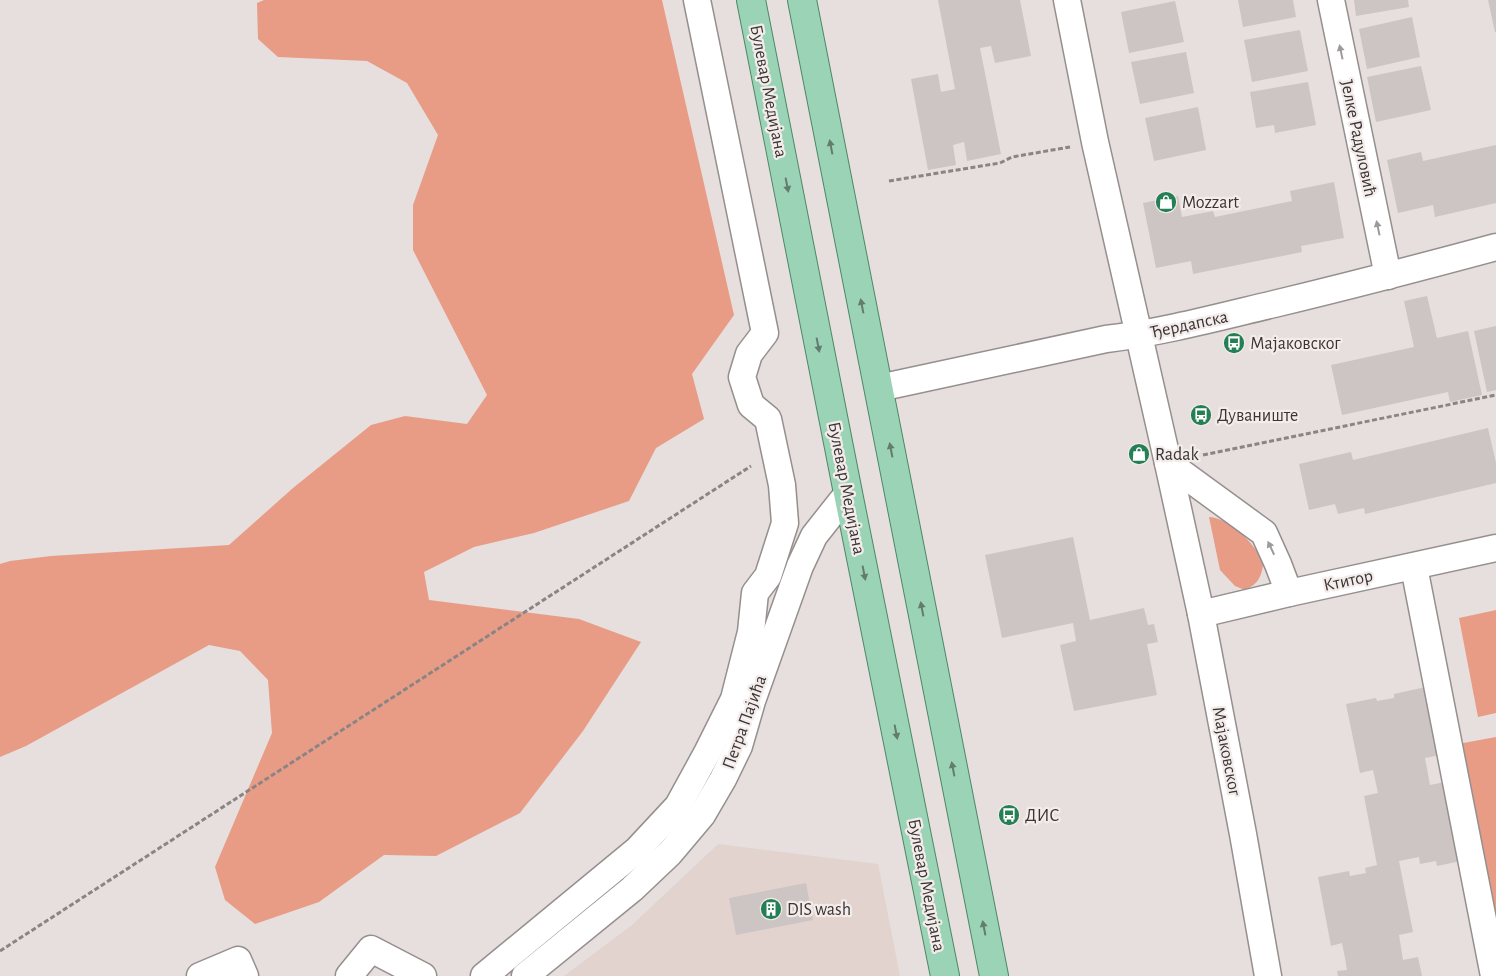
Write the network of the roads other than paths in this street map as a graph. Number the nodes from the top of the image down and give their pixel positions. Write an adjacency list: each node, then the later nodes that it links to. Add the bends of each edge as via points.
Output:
1 (697, 0): 20 (street, via 765,333 749,354 742,376 751,405 768,419 782,486 785,522 768,576 755,592 751,632 734,699 678,806 637,850)
2 (751, 0): 11 (main road, Булевар Медијана, one-way to 11)
3 (802, 0): 9 (main road, one-way to 3)
4 (1067, 0): 8 (street, Мајаковског)
5 (1331, 0): 7 (street, Јелке Радуловић, one-way to 5)
6 (1496, 247): 7 (street, Ђердапска)
7 (1388, 276): 8 (street, Ђердапска)
8 (1138, 335): 9 (street, Ђердапска, via 1106,338); 10 (street, Мајаковског)
9 (878, 388): 23 (main road, one-way to 9)
10 (1168, 463): 14 (street, one-way to 10, via 1264,534); 15 (street, Мајаковског)
11 (848, 493): 21 (street, Петра Пајића, via 814,536 800,566 738,746 702,815 632,889); 22 (main road, Булевар Медијана, one-way to 22)
12 (1496, 548): 13 (street, Ктитор)
13 (1414, 567): 14 (street, Ктитор); 25 (street)
14 (1289, 593): 15 (street, Ктитор)
15 (1200, 614): 24 (street, Мајаковског)
16 (200, 976): 17 (street, via 238,960)
17 (245, 976)
18 (349, 976): 19 (street, via 371,949)
19 (423, 976)
20 (484, 976)
21 (525, 976)
22 (945, 976)
23 (994, 976)
24 (1268, 976)
25 (1494, 976)

